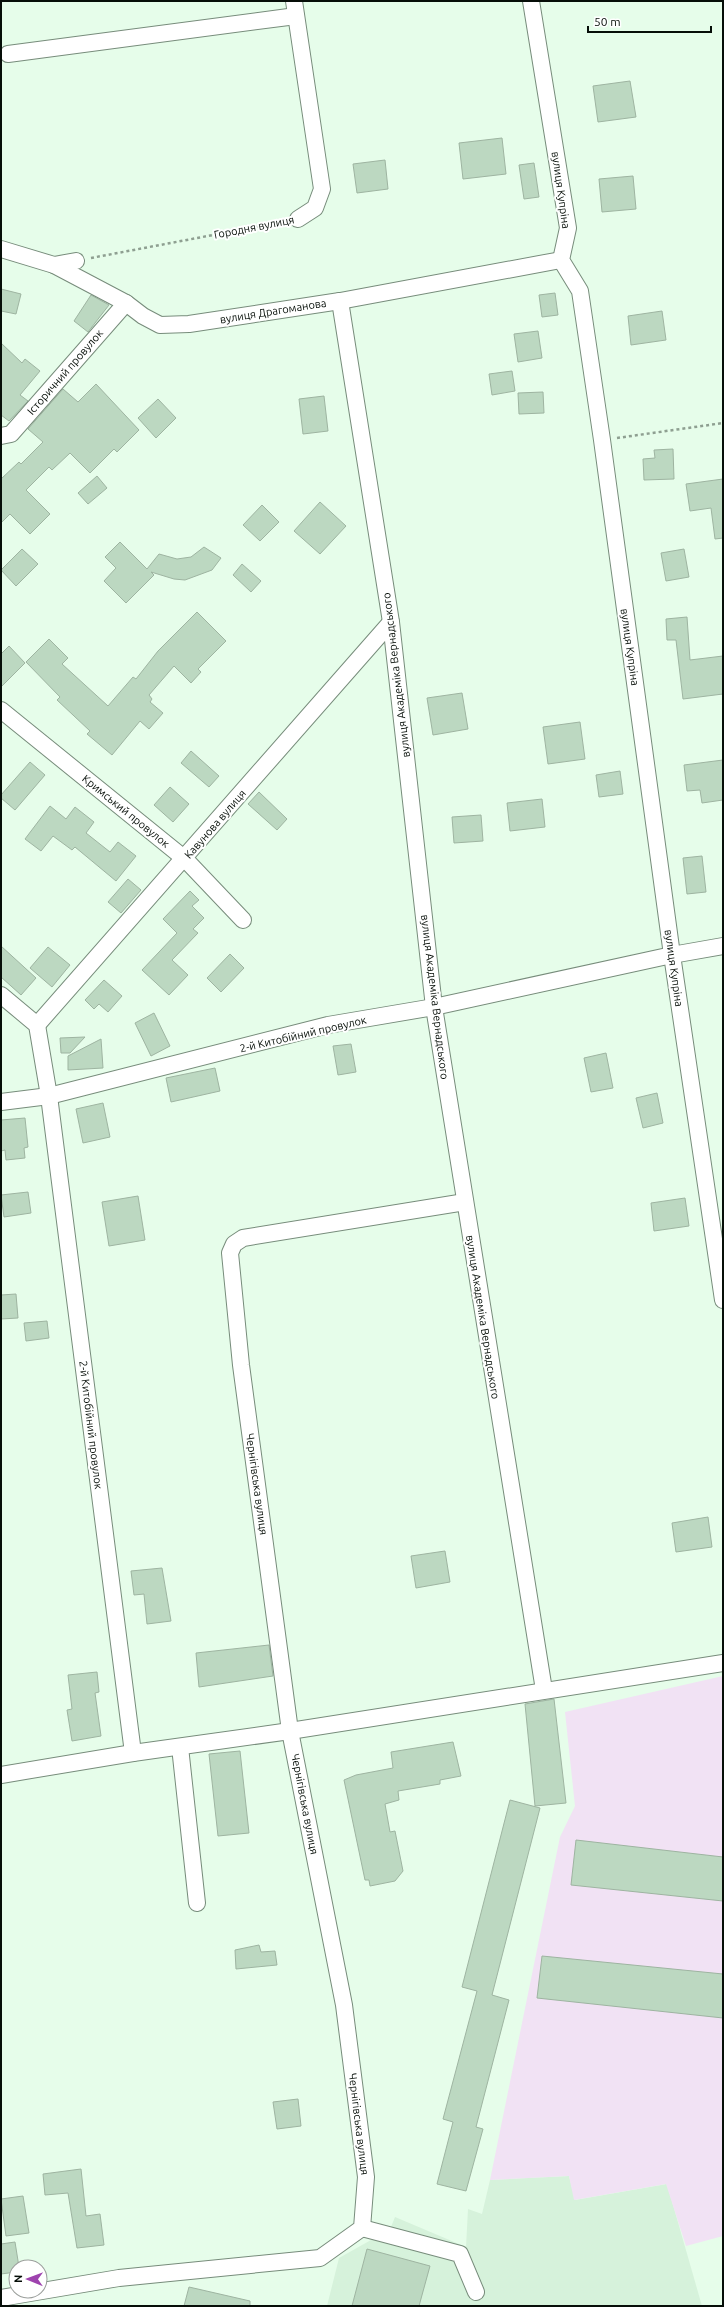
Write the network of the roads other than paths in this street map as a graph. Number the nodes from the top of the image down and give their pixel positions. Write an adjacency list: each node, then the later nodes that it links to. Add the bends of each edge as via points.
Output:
1 (531, 1): 7 (street, вулиця Купріна, via 568,228)
2 (295, 9): 3 (street); 4 (street, Городня вулиця, via 322,189 315,208)
3 (8, 54)
4 (298, 219)
5 (1, 248): 8 (street, вулиця Драгоманова)
6 (76, 260): 8 (street)
7 (561, 260): 9 (street, вулиця Драгоманова); 17 (street, вулиця Купріна, via 580,291)
8 (54, 265): 10 (street, вулиця Драгоманова)
9 (340, 301): 10 (street, вулиця Драгоманова, via 189,324 160,325); 12 (street, вулиця Академіка Вернадського)
10 (126, 303): 11 (street, Історичний провулок, via 11,434)
11 (1, 436)
12 (391, 622): 14 (street, Кавунова вулиця); 19 (street, вулиця Академіка Вернадського)
13 (1, 710): 14 (street, Кримський провулок)
14 (185, 858): 15 (street, Кримський провулок); 20 (street, Кавунова вулиця)
15 (243, 920)
16 (723, 946): 17 (street, 2-й Китобійний провулок)
17 (672, 955): 19 (street, 2-й Китобійний провулок); 24 (street, вулиця Купріна)
18 (1, 995): 20 (street)
19 (434, 1007): 21 (street, 2-й Китобійний провулок, via 328,1025); 23 (street, вулиця Академіка Вернадського)
20 (37, 1025): 21 (street)
21 (49, 1096): 22 (street, 2-й Китобійний провулок); 29 (street, 2-й Китобійний провулок)
22 (1, 1102)
23 (465, 1202): 26 (street, вулиця Академіка Вернадського); 27 (street, Чернігівська вулиця, via 242,1238 230,1253 241,1365)
24 (723, 1300)
25 (723, 1663): 26 (street)
26 (544, 1690): 27 (street)
27 (290, 1731): 28 (street); 32 (street, Чернігівська вулиця, via 344,2005 366,2177)
28 (180, 1747): 29 (street); 31 (street)
29 (133, 1753): 30 (street)
30 (1, 1775)
31 (197, 1903)
32 (362, 2228): 33 (street, via 460,2254); 34 (street, via 320,2258 119,2278)
33 (476, 2292)
34 (1, 2298)

